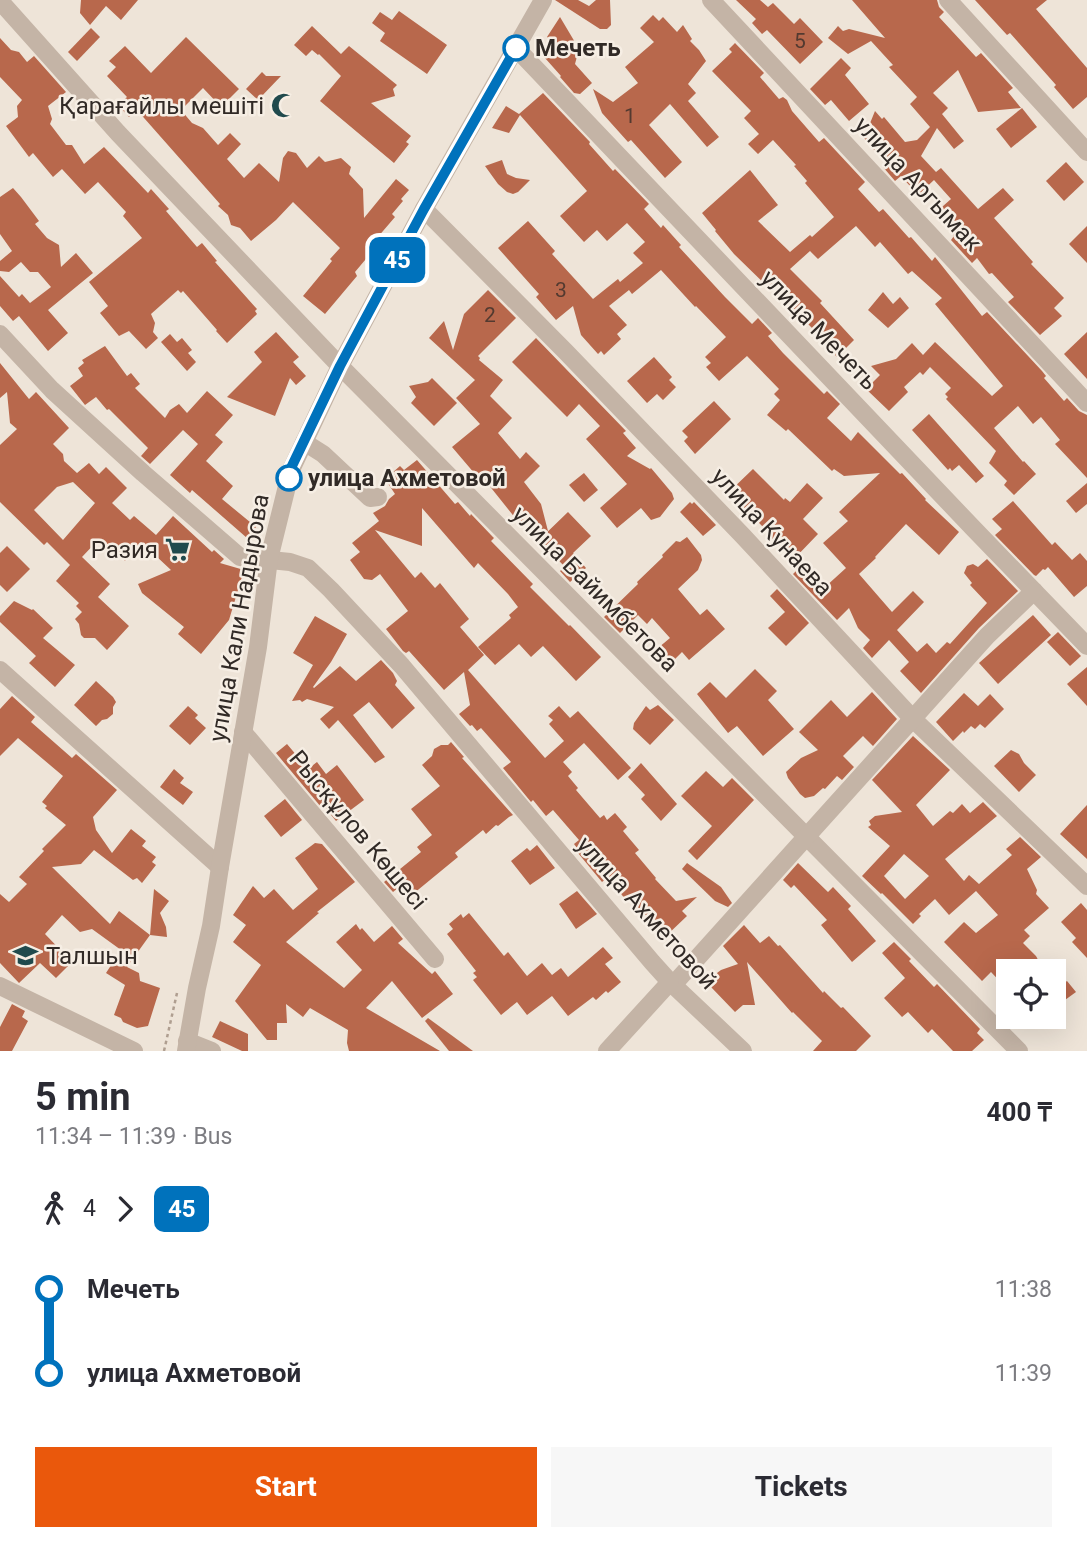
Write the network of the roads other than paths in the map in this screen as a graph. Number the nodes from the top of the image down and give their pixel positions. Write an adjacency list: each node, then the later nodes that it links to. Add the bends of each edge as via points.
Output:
1 (711, 0): 10 (street, улица Аргымак)
2 (948, 0): 6 (street)
3 (0, 1): 9 (street, улица Байимбетова, via 118,133)
4 (537, 3): 5 (street, улица Кали Надырова)
5 (516, 48): 7 (street, улица Кали Надырова); 14 (street, улица Мечеть)
6 (1087, 152)
7 (424, 209): 9 (street, улица Кали Надырова); 17 (street, улица Кунаева, via 743,536)
8 (0, 334): 13 (street, улица Ахметовой, via 52,390 240,557)
9 (340, 366): 11 (street, улица Кали Надырова); 19 (street, улица Байимбетова)
10 (1087, 403)
11 (304, 442): 12 (street, via 370,498); 13 (street, улица Кали Надырова, via 290,470)
12 (378, 497)
13 (269, 559): 18 (street, улица Кали Надырова); 23 (street, улица Ахметовой, via 307,568 331,590 402,666)
14 (1034, 591): 15 (street, улица Мечеть); 17 (street)
15 (1087, 646)
16 (0, 670): 20 (street)
17 (913, 719): 19 (street); 21 (street, улица Кунаева)
18 (243, 732): 20 (street, улица Кали Надырова); 22 (street, Рысқұлов Көшесі)
19 (805, 837): 23 (street); 30 (street, улица Байимбетова)
20 (220, 867): 25 (street, улица Кали Надырова)
21 (1087, 886)
22 (435, 959)
23 (671, 984): 28 (street); 29 (street, улица Ахметовой)
24 (0, 986): 26 (street)
25 (186, 1046): 27 (street)
26 (134, 1051)
27 (212, 1051)
28 (607, 1051)
29 (743, 1051)
30 (1019, 1051)

